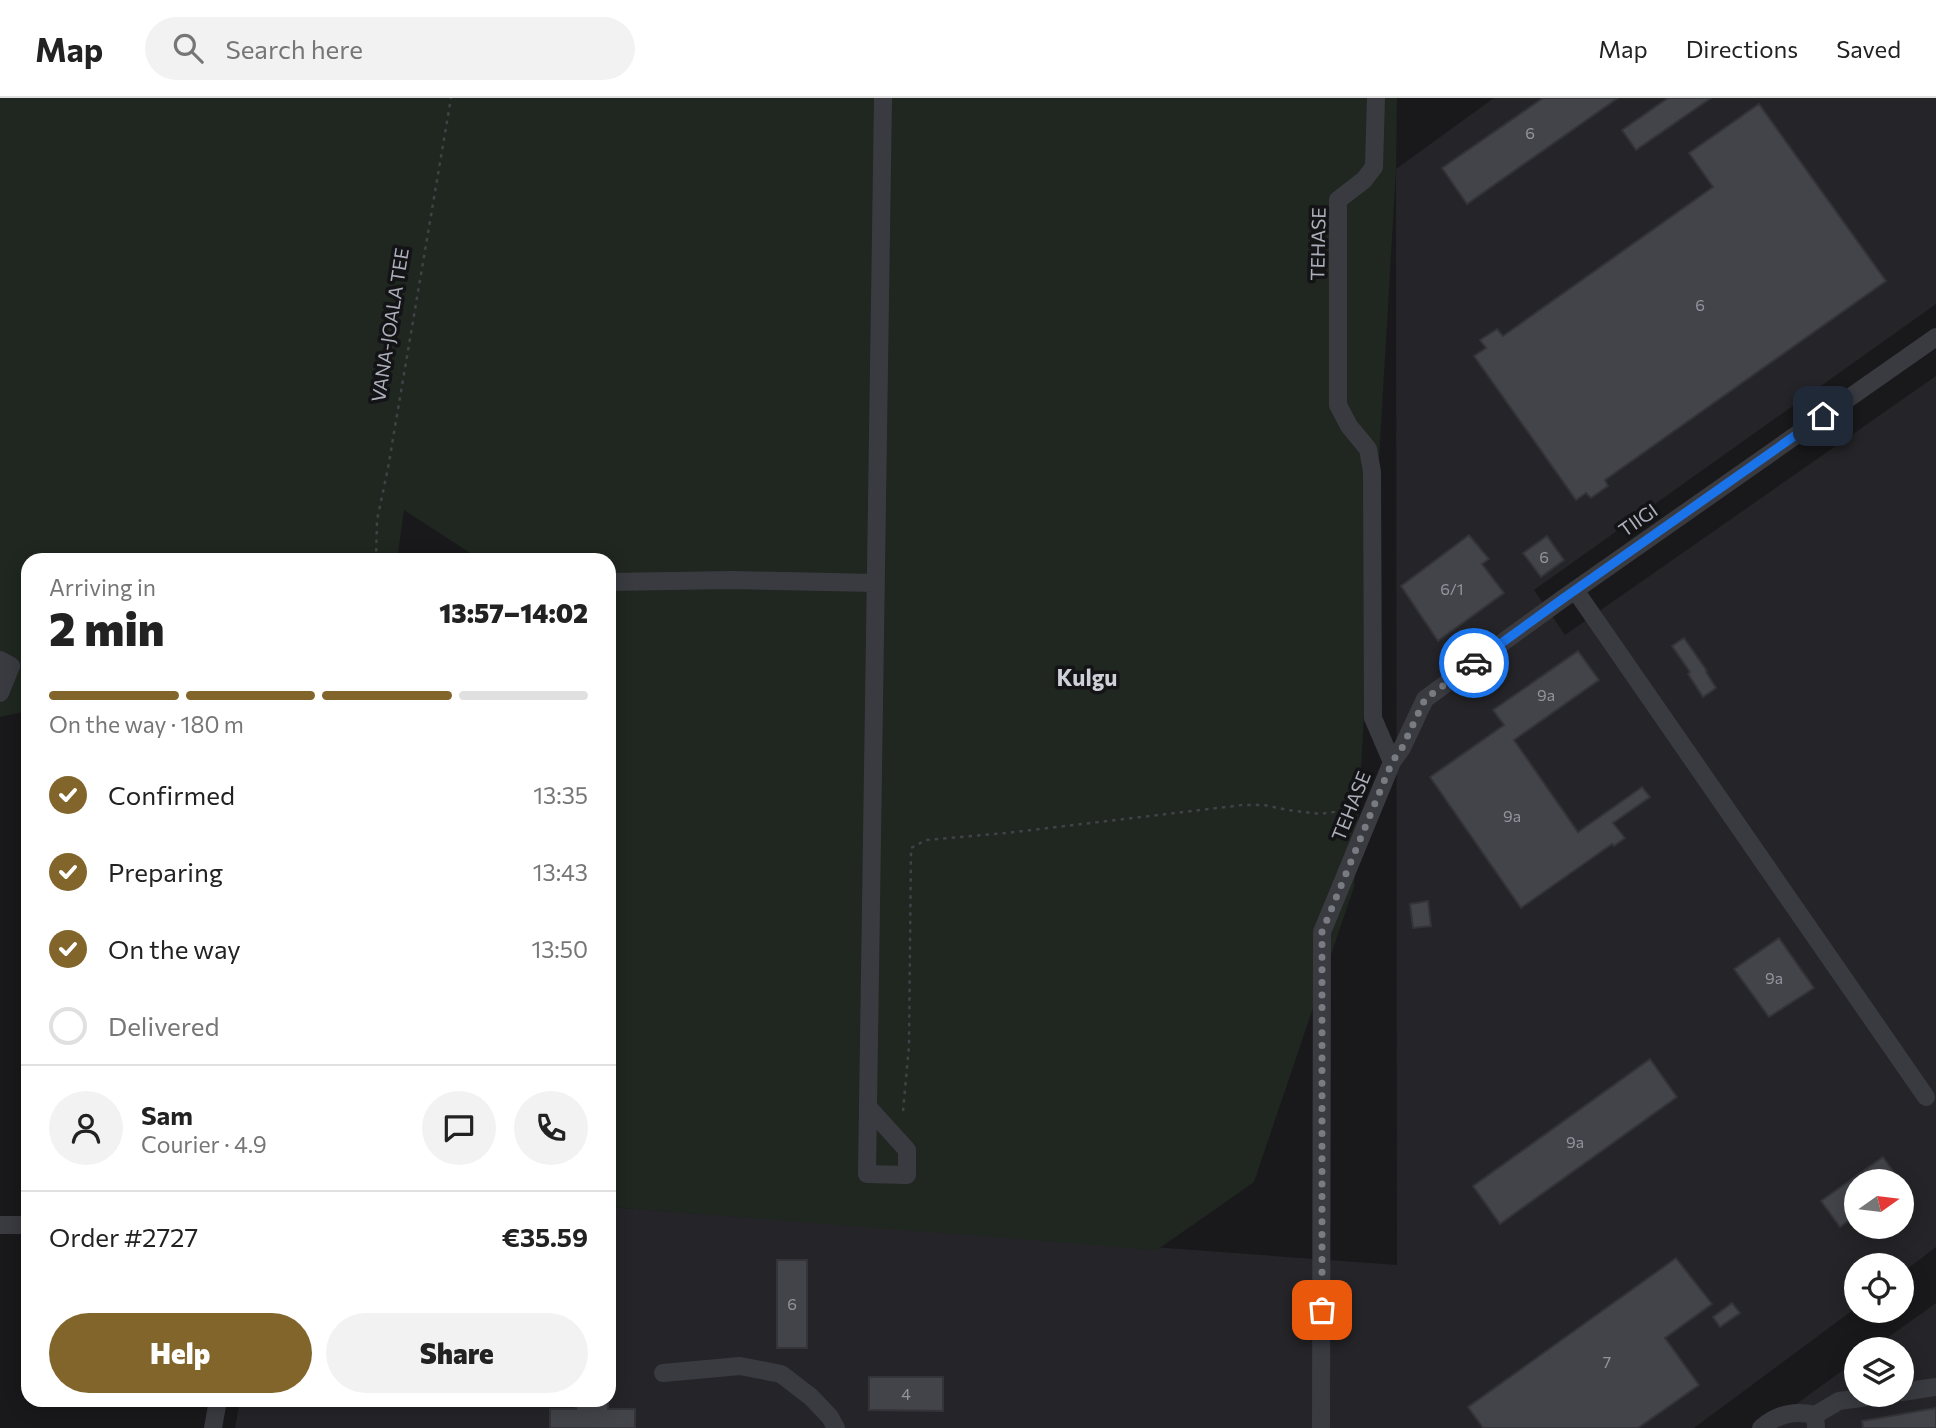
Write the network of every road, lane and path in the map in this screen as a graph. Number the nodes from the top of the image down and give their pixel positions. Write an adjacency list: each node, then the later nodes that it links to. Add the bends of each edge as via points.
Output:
1 (451, 98): 5 (path, VANA-JOALA TEE, via 377,520)
2 (883, 98): 7 (street)
3 (1376, 98): 11 (street, TEHASE, via 1374,167 1338,200 1338,405 1368,449 1372,472 1373,718)
4 (1936, 337): 8 (street, TIIGI)
5 (376, 553)
6 (616, 582): 7 (street)
7 (876, 583): 14 (street)
8 (1575, 590): 11 (street, TIIGI, via 1425,699); 13 (street)
9 (0, 660): 10 (street, via 11,666)
10 (0, 693)
11 (1392, 762): 12 (street, TEHASE)
12 (1378, 795): 15 (path, via 1358,809 1320,814 1242,805 926,840 911,848 909,1046); 26 (street, TEHASE, via 1322,932)
13 (1926, 1097)
14 (868, 1107)
15 (903, 1111)
16 (0, 1225): 17 (street)
17 (21, 1225)
18 (663, 1373): 25 (street, via 740,1366 781,1374 811,1397)
19 (1936, 1387): 20 (street)
20 (1914, 1390)
21 (1844, 1400): 23 (street)
22 (217, 1407): 24 (street)
23 (1816, 1421): 27 (street, via 1800,1411)
24 (213, 1428)
25 (836, 1428)
26 (1321, 1428)
27 (1760, 1428)

